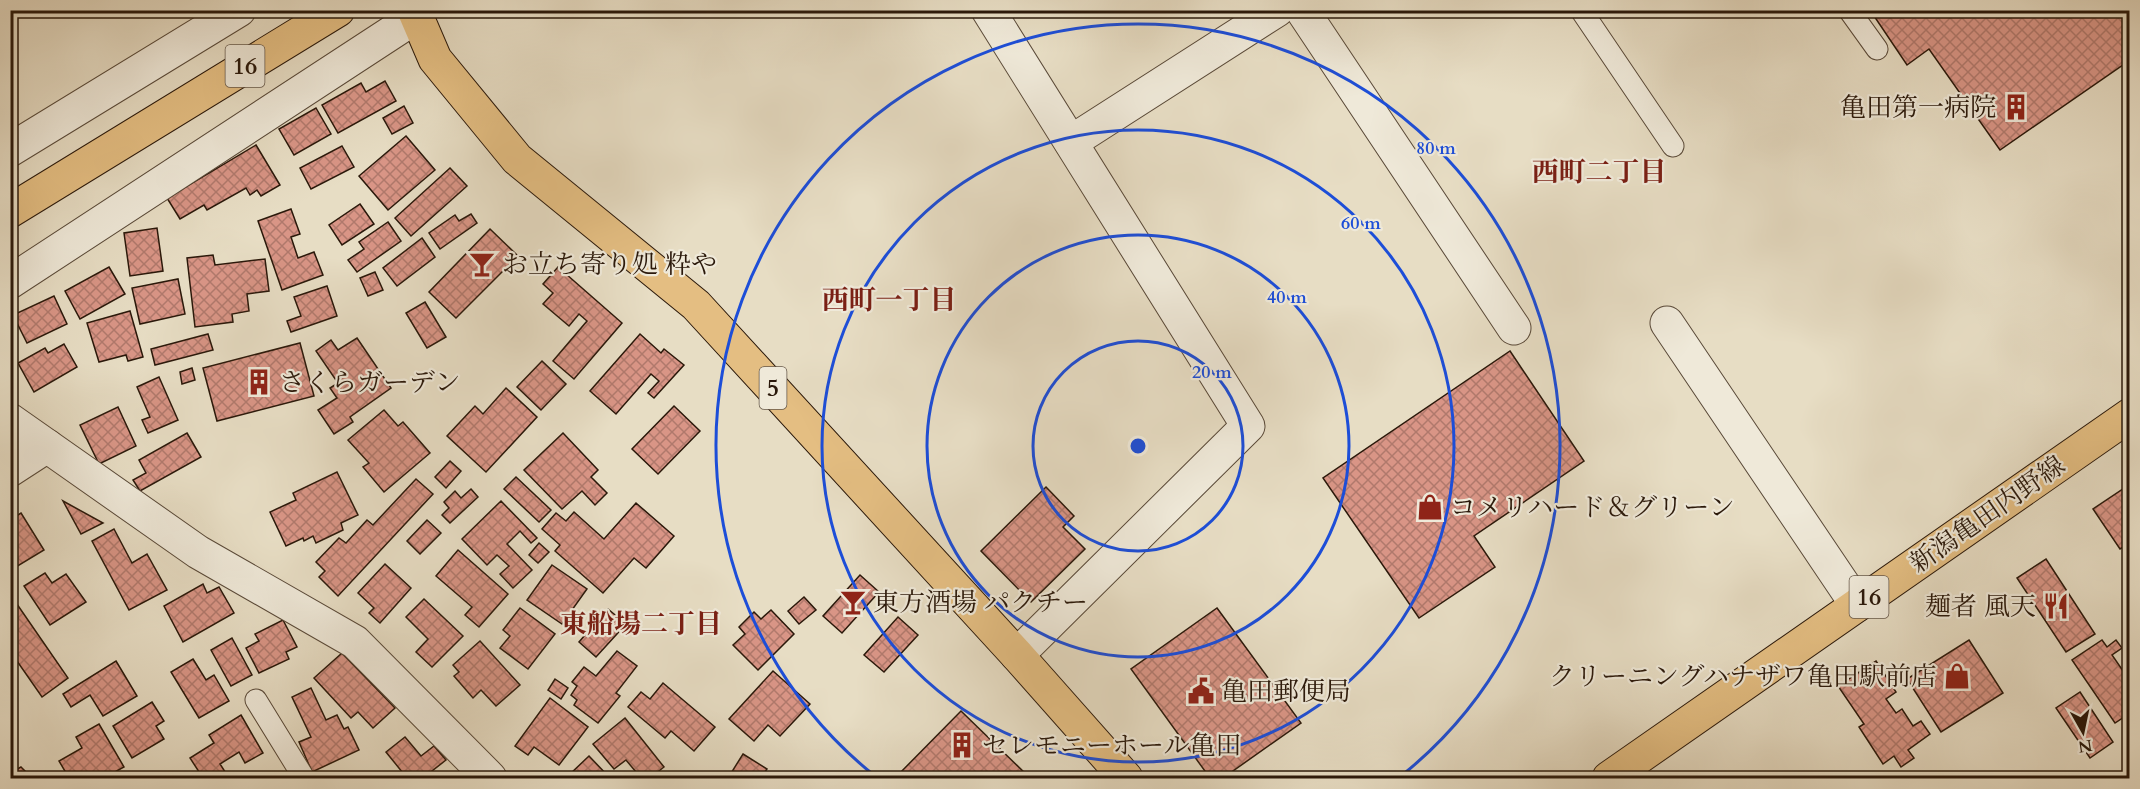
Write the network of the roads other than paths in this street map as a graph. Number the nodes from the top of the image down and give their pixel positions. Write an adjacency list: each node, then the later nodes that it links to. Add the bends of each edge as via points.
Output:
1 (239, 10): 12 (street)
2 (338, 10): 13 (main road, 16)
3 (988, 10): 10 (street)
4 (1277, 10): 10 (street)
5 (1302, 10): 16 (street)
6 (1581, 10): 11 (lane)
7 (1849, 10): 9 (lane)
8 (415, 13): 14 (street); 22 (main road, 5, via 435,59 517,159 696,304)
9 (1877, 50)
10 (1071, 142): 22 (street, via 1248,426)
11 (1673, 146)
12 (10, 150)
13 (10, 211)
14 (10, 282)
15 (1667, 322): 21 (street)
16 (1514, 328)
17 (2130, 415): 21 (main road, 新潟亀田内野線 / 16)
18 (10, 420): 19 (street)
19 (47, 446): 20 (street); 25 (street, via 198,552 355,642)
20 (10, 470)
21 (1857, 605): 27 (main road, 新潟亀田内野線 / 16)
22 (1017, 655): 26 (main road, 5)
23 (256, 700): 24 (lane)
24 (304, 778)
25 (490, 778)
26 (1126, 778)
27 (1609, 778)

